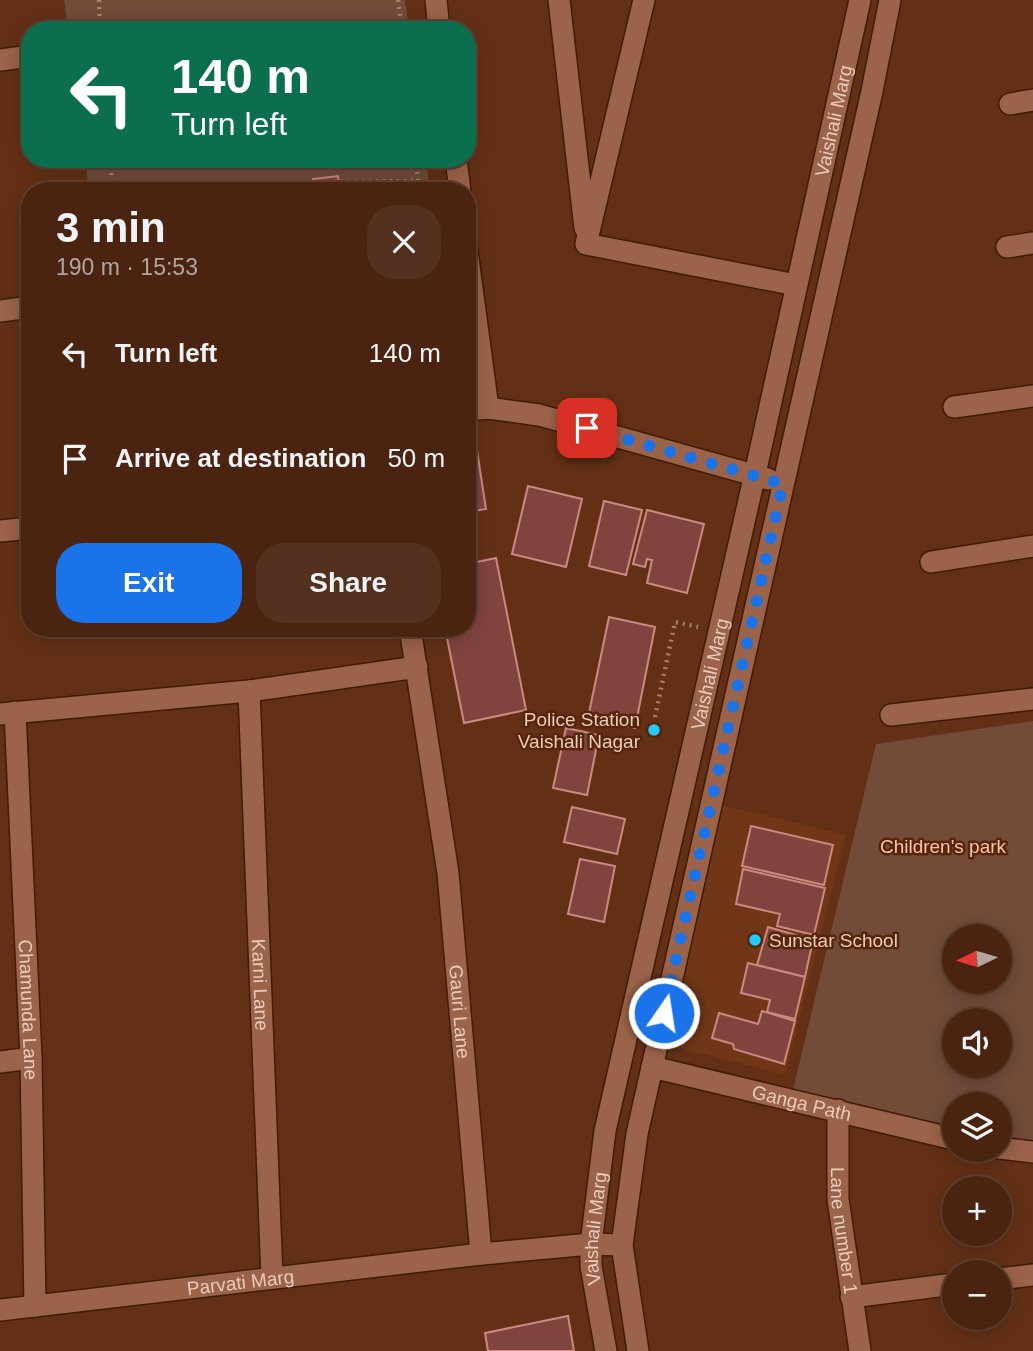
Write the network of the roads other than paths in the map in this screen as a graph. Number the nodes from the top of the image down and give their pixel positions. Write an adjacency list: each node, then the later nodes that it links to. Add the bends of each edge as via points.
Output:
1 (436, 0): 6 (street)
2 (559, 0): 12 (street)
3 (644, 0): 12 (street)
4 (860, 0): 14 (street, Vaishali Marg)
5 (890, 0): 22 (street, Vaishali Marg)
6 (438, 21)
7 (21, 57): 8 (street)
8 (0, 60)
9 (1033, 100): 10 (street)
10 (1010, 103)
11 (1033, 243): 13 (street)
12 (586, 244): 14 (street)
13 (1007, 247)
14 (796, 285): 21 (street, Vaishali Marg)
15 (21, 308): 16 (street)
16 (0, 311)
17 (476, 380): 20 (street)
18 (1033, 396): 19 (street)
19 (954, 407)
20 (478, 409): 21 (street, via 539,415)
21 (755, 474): 22 (street); 27 (street, Vaishali Marg)
22 (783, 484): 29 (street, Vaishali Marg)
23 (21, 529): 24 (street)
24 (0, 531)
25 (1033, 546): 26 (street)
26 (931, 562)
27 (719, 632): 29 (street); 42 (street, Vaishali Marg, via 605,1132)
28 (411, 637): 30 (street, Gauri Lane)
29 (749, 640): 37 (street, Vaishali Marg)
30 (416, 667): 31 (street); 44 (street, Gauri Lane, via 448,873)
31 (249, 691): 33 (street); 47 (street, Karni Lane)
32 (1033, 699): 34 (street)
33 (8, 713): 35 (street, Chamunda Lane)
34 (891, 715)
35 (31, 1058): 36 (street); 50 (street, Chamunda Lane)
36 (0, 1062)
37 (652, 1066): 38 (street, Ganga Path); 43 (street, Vaishali Marg, via 637,1134)
38 (838, 1110): 39 (street, Ganga Path); 49 (street, Lane number 1, via 838,1199)
39 (942, 1136)
40 (1012, 1150): 41 (street)
41 (1033, 1152)
42 (591, 1244): 43 (street); 44 (street); 52 (street, Vaishali Marg)
43 (622, 1245): 53 (street, Vaishali Marg)
44 (481, 1254): 47 (street, Parvati Marg)
45 (1033, 1275): 46 (street)
46 (1012, 1277)
47 (272, 1278): 50 (street, Parvati Marg)
48 (942, 1286): 49 (street)
49 (851, 1297): 54 (street, Lane number 1)
50 (35, 1306): 51 (street, Parvati Marg)
51 (0, 1310)
52 (606, 1351)
53 (638, 1351)
54 (860, 1351)

